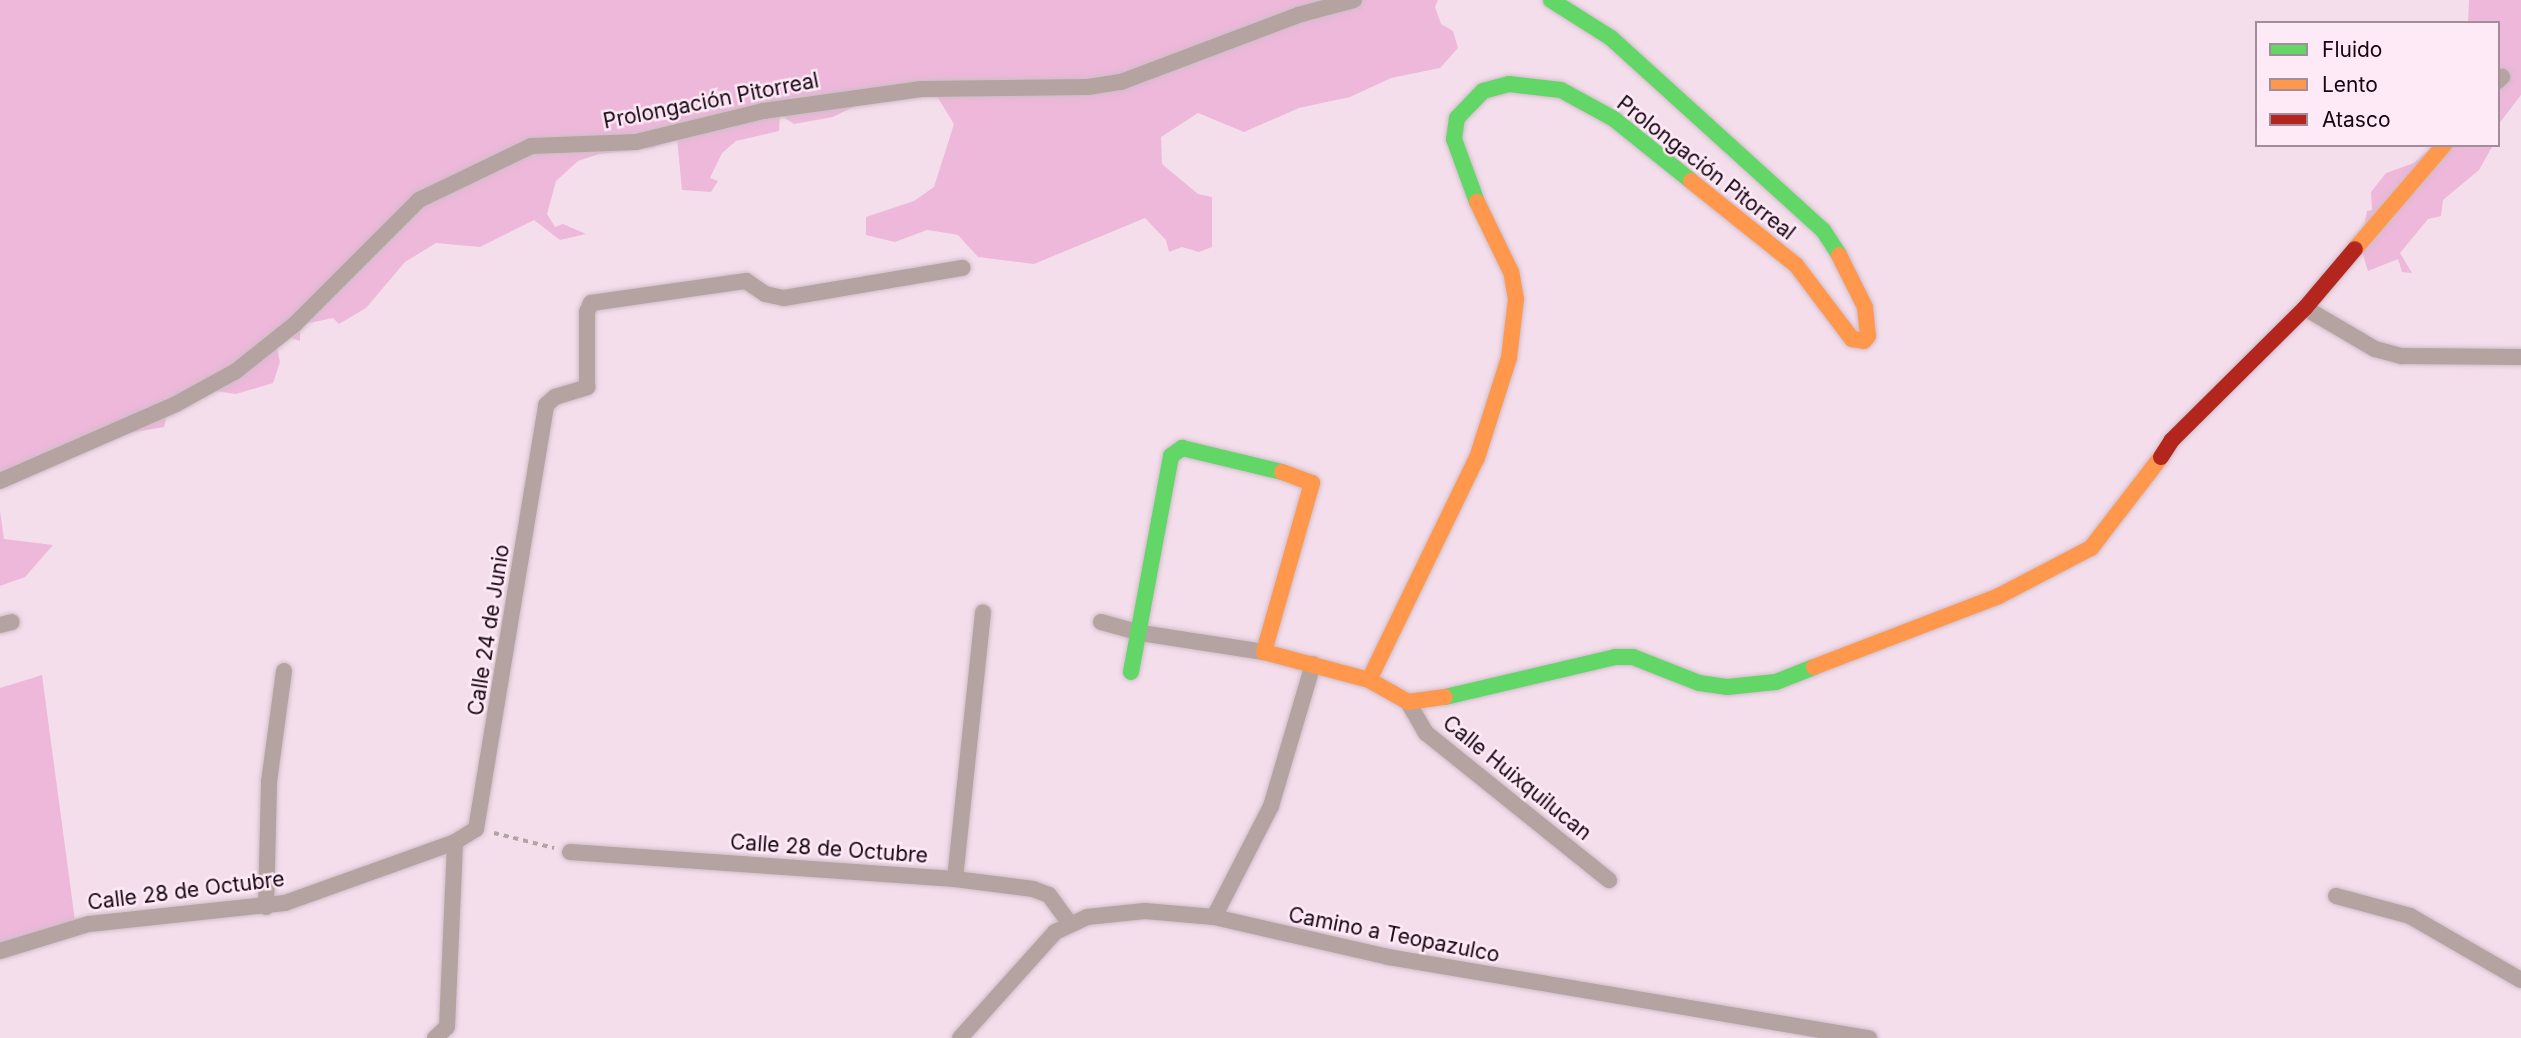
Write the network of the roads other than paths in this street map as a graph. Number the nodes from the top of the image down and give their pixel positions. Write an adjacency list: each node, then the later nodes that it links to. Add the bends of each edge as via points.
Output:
1 (1354, 0): 7 (street, Prolongación Pitorreal, via 1298,15 1121,82 1088,87 921,89 763,111 636,142 531,146 419,200 295,324 236,371 176,404)
2 (1551, 0): 15 (street, Prolongación Pitorreal, via 1637,60 1823,230 1854,277 1865,307 1868,336 1864,341 1852,339 1796,265 1614,119 1561,90 1509,84 1483,91 1457,118 1454,139 1466,180 1511,272 1516,299 1509,358 1477,458)
3 (2442, 147): 5 (street)
4 (962, 268): 17 (street, Calle 24 de Junio, via 784,298 765,294 746,281 591,303 587,312 587,387 555,397 544,412 476,829)
5 (2305, 308): 6 (street, via 2375,349 2402,356); 16 (street, via 2172,440 2134,497 2091,548 1999,596 1776,682 1727,687 1699,683 1633,657 1615,657 1474,693)
6 (2521, 357)
7 (0, 481)
8 (983, 612): 19 (street)
9 (1101, 622): 10 (street)
10 (1141, 633): 11 (street); 11 (street, via 1171,456 1189,449 1312,483); 14 (street)
11 (1265, 647): 12 (street)
12 (1313, 664): 15 (street); 23 (street, via 1270,806)
13 (284, 671): 22 (street, via 269,782)
14 (1131, 672)
15 (1369, 680): 16 (street)
16 (1408, 702): 20 (street, Calle Huixquilucan, via 1426,733)
17 (455, 842): 22 (street, Calle 28 de Octubre); 27 (street, via 447,1027)
18 (570, 852): 19 (street, Calle 28 de Octubre)
19 (955, 879): 24 (street, Calle 28 de Octubre, via 1049,895)
20 (1609, 880)
21 (2336, 896): 26 (street, via 2410,916)
22 (266, 907): 25 (street, Calle 28 de Octubre, via 89,924)
23 (1214, 917): 24 (street, Camino a Teopazulco, via 1145,911); 29 (street, Camino a Teopazulco, via 1388,957)
24 (1069, 923): 28 (street, via 1013,974)
25 (0, 951)
26 (2521, 980)
27 (435, 1038)
28 (960, 1038)
29 (1869, 1038)

